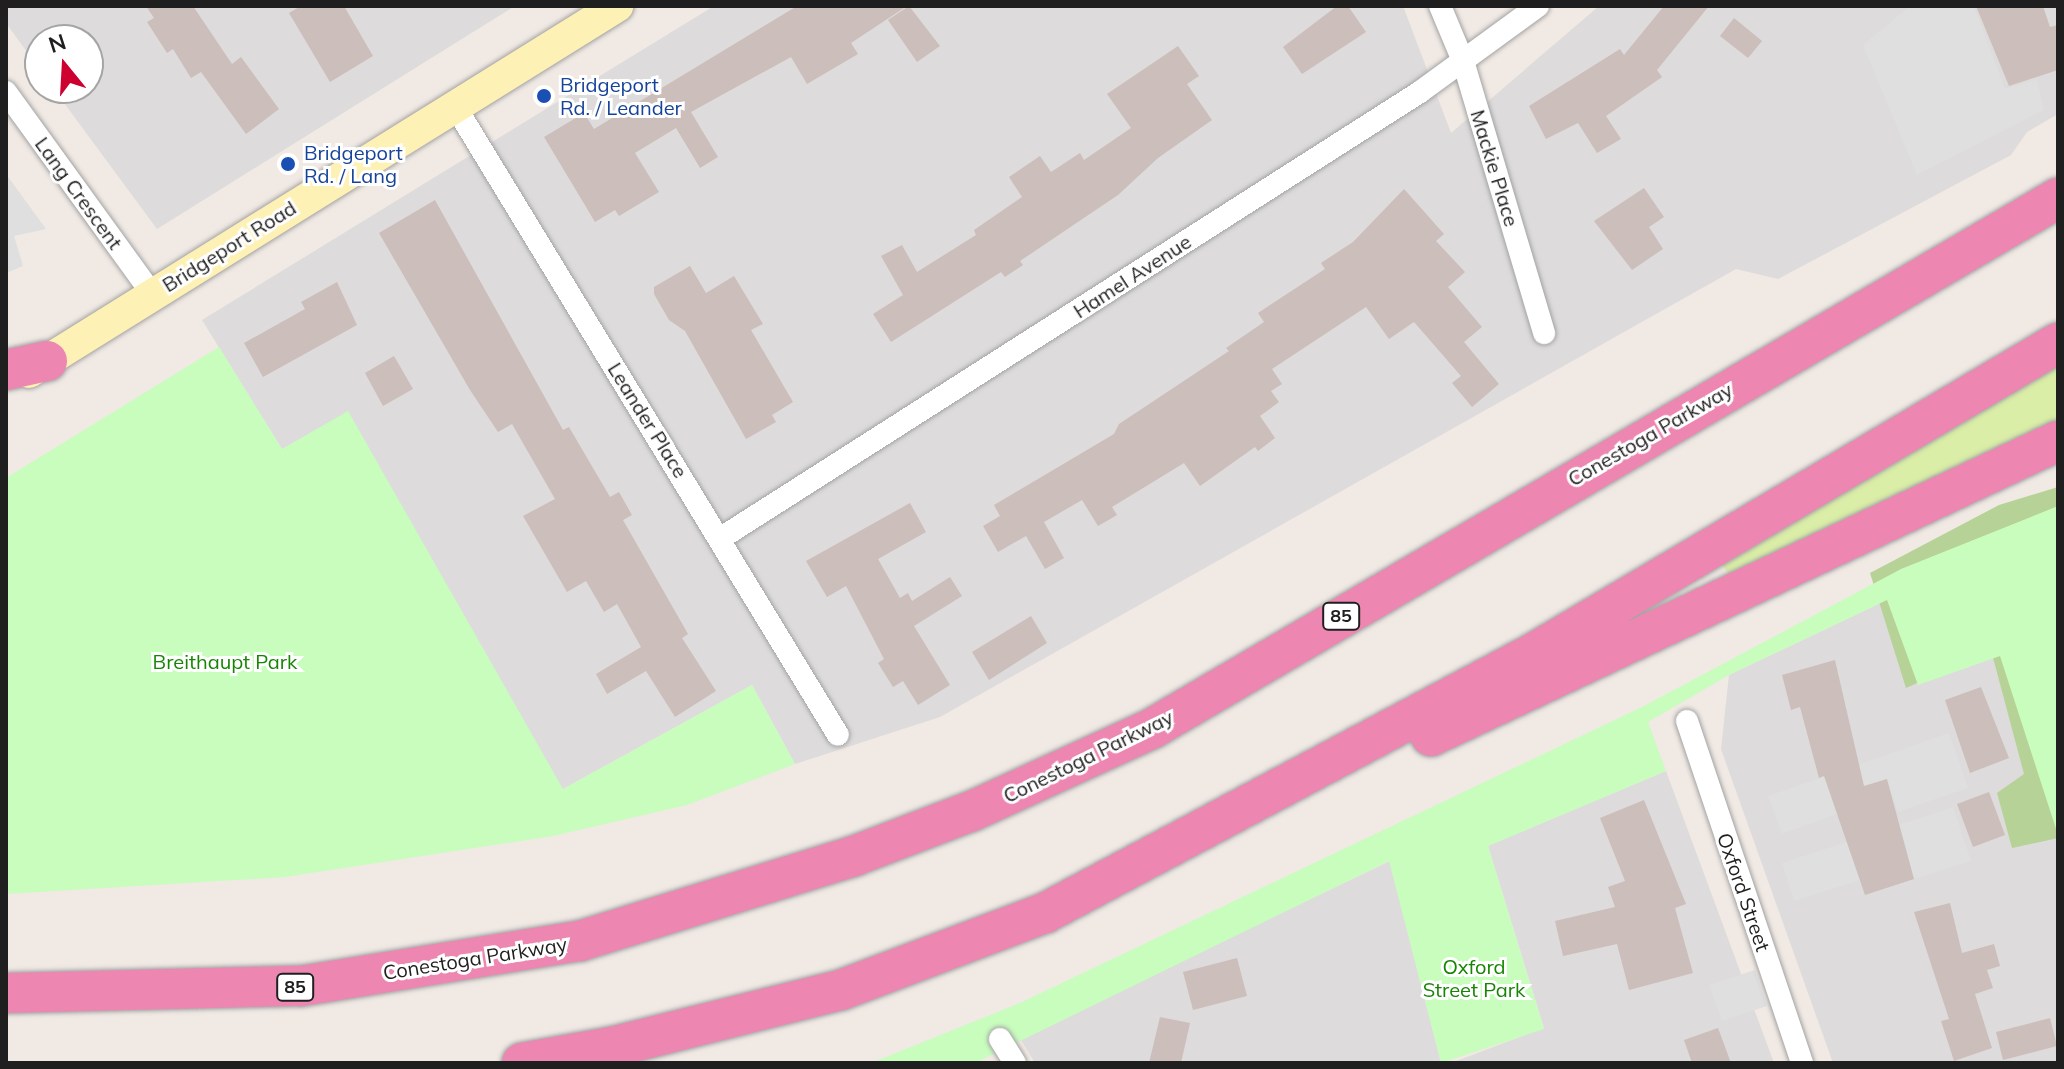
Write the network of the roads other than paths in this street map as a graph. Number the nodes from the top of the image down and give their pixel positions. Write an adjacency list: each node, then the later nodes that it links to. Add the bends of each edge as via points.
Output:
1 (617, 6): 6 (main road, Bridgeport Road)
2 (1440, 6): 4 (street, Mackie Place)
3 (1538, 6): 4 (street, Hamel Avenue)
4 (1463, 61): 9 (street, Mackie Place); 15 (street, Hamel Avenue)
5 (6, 92): 8 (street, Lang Crescent)
6 (455, 106): 8 (main road, Bridgeport Road); 15 (street, Leander Place)
7 (2058, 198): 19 (highway, Conestoga Parkway / 85, via 1153,728 972,811 854,856 580,941 301,986)
8 (152, 294): 11 (main road, Bridgeport Road)
9 (1544, 333)
10 (2058, 343): 18 (highway, via 1534,653)
11 (47, 361): 12 (highway); 13 (main road, Bridgeport Road)
12 (6, 370)
13 (6, 386)
14 (2058, 441): 18 (highway, via 1380,760)
15 (721, 538): 17 (street, Leander Place)
16 (1687, 721): 25 (street, Oxford Street)
17 (838, 735)
18 (1256, 804): 21 (highway, via 1045,913 855,985)
19 (6, 993)
20 (1000, 1039): 24 (street)
21 (612, 1047): 22 (highway); 23 (highway)
22 (522, 1063)
23 (572, 1063)
24 (1015, 1063)
25 (1802, 1063)

